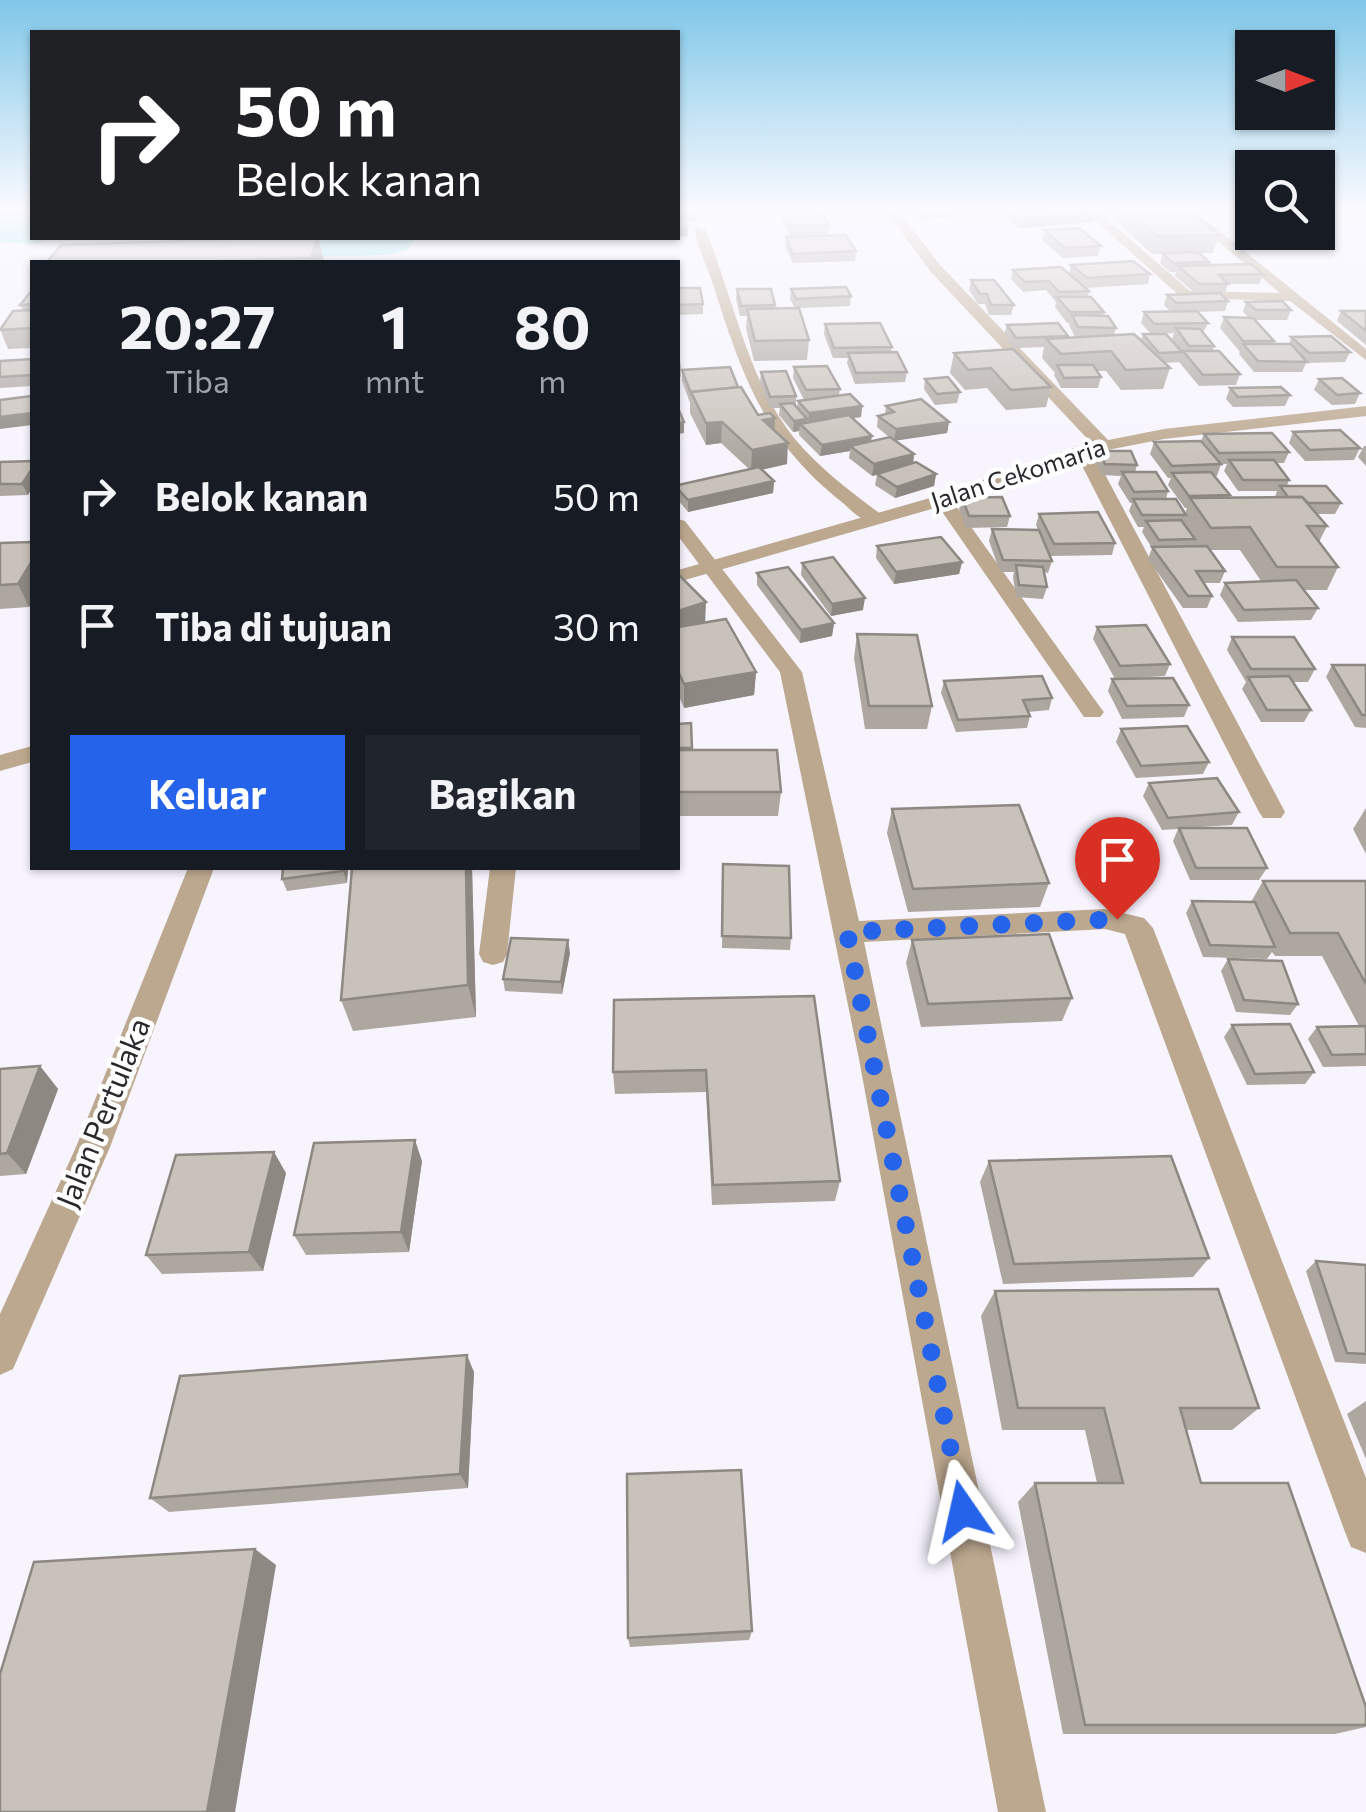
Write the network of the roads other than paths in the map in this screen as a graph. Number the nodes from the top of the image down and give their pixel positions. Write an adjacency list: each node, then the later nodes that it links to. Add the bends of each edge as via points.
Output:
1 (722, 297): 9 (street, via 773,420 838,492)
2 (960, 297): 7 (street)
3 (1243, 297): 4 (street)
4 (1294, 298): 5 (street)
5 (1366, 356)
6 (1366, 410): 7 (street, Jalan Cekomaria)
7 (1093, 448): 8 (street, Jalan Cekomaria); 16 (street)
8 (943, 500): 9 (street, Jalan Cekomaria); 13 (street)
9 (875, 519): 11 (street, Jalan Cekomaria)
10 (680, 527): 11 (street)
11 (714, 566): 12 (street, Jalan Cekomaria); 19 (street, via 791,672)
12 (680, 575)
13 (1092, 712)
14 (30, 755): 15 (street)
15 (0, 763)
16 (1272, 812)
17 (200, 870): 21 (street, Jalan Pertulaka, via 93,1147)
18 (503, 870): 20 (street)
19 (847, 932): 22 (street, via 1105,919 1134,925); 23 (street)
20 (493, 954)
21 (0, 1356)
22 (1366, 1532)
23 (1022, 1812)

